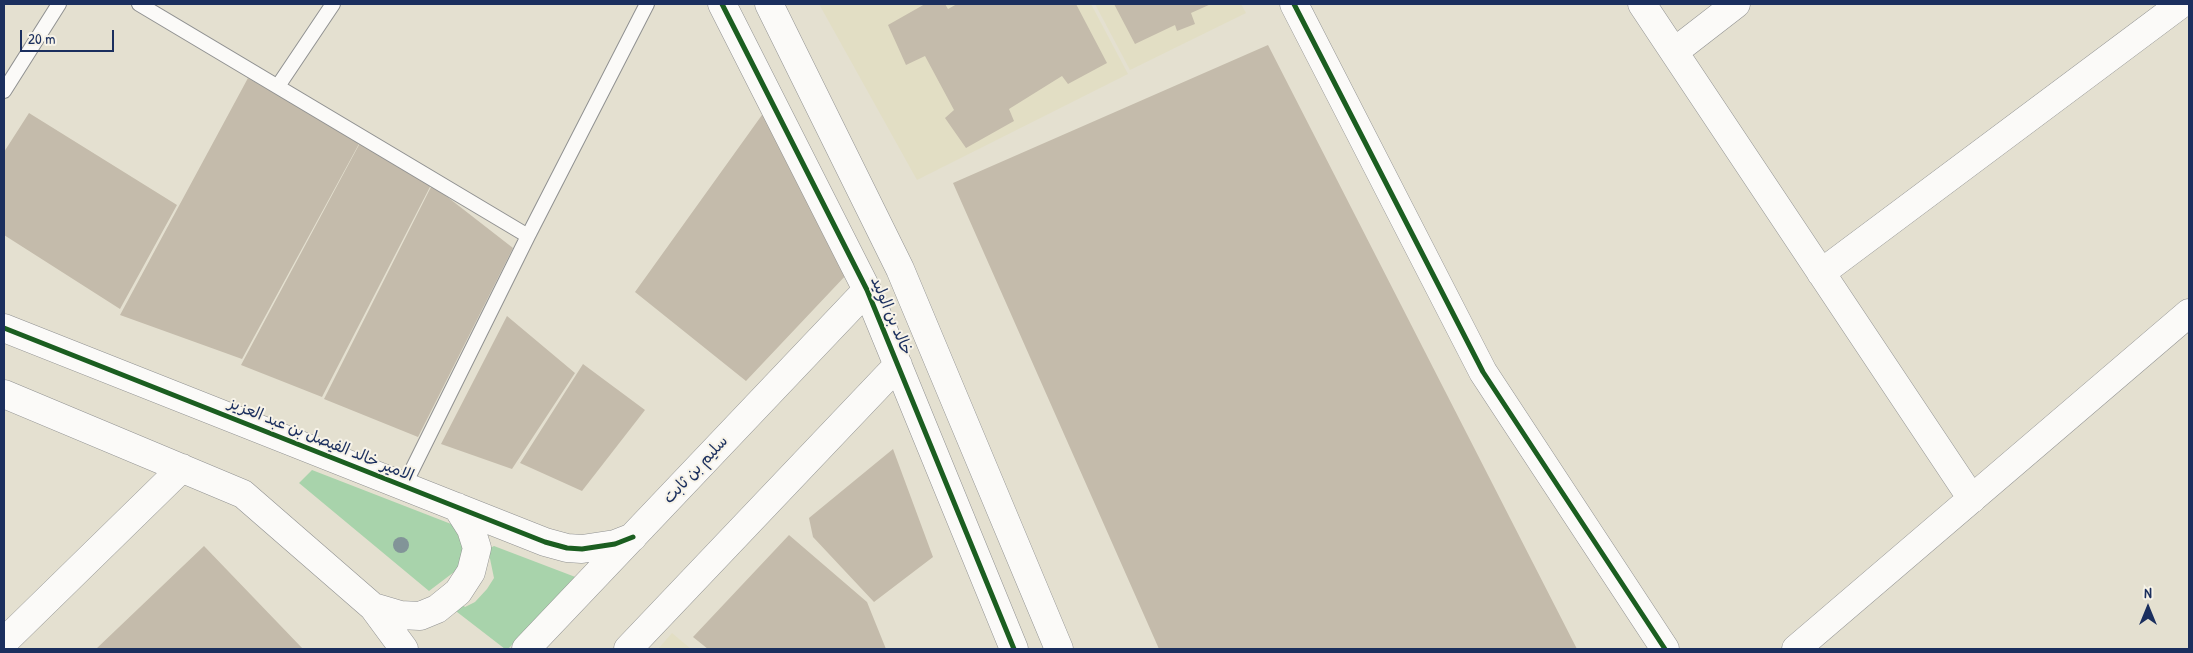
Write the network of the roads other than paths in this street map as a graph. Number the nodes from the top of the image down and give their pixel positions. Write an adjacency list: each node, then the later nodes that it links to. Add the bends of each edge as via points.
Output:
1 (59, 4): 13 (lane)
2 (139, 4): 12 (lane)
3 (333, 4): 12 (lane)
4 (647, 4): 14 (lane)
5 (722, 4): 16 (street, خالد بن الوليد)
6 (769, 4): 32 (street, خالد بن الوليد, via 900,269)
7 (1294, 4): 33 (street, via 1483,372)
8 (1642, 4): 11 (street)
9 (1736, 4): 11 (street)
10 (2180, 4): 15 (street)
11 (1674, 52): 15 (street)
12 (278, 86): 14 (lane)
13 (4, 91)
14 (528, 236): 22 (lane)
15 (1821, 273): 23 (street)
16 (867, 290): 19 (street, خالد بن الوليد); 25 (street, سليم بن ثابت)
17 (2189, 313): 23 (street)
18 (5, 327): 22 (street, الامير خالد الفيصل بن عبد العزيز)
19 (898, 365): 30 (street); 31 (street, خالد بن الوليد)
20 (4, 394): 21 (street)
21 (182, 468): 26 (street, via 243,494); 27 (street)
22 (404, 486): 24 (street, الامير خالد الفيصل بن عبد العزيز)
23 (1972, 499): 34 (street)
24 (457, 507): 25 (street, الامير خالد الفيصل بن عبد العزيز, via 566,548 599,547); 26 (street, via 471,529 477,548 471,572 458,592 437,609 420,616)
25 (633, 537): 29 (street, سليم بن ثابت)
26 (373, 608): 28 (street)
27 (4, 642)
28 (404, 649)
29 (526, 649)
30 (628, 649)
31 (1014, 649)
32 (1059, 649)
33 (1665, 649)
34 (1796, 649)

